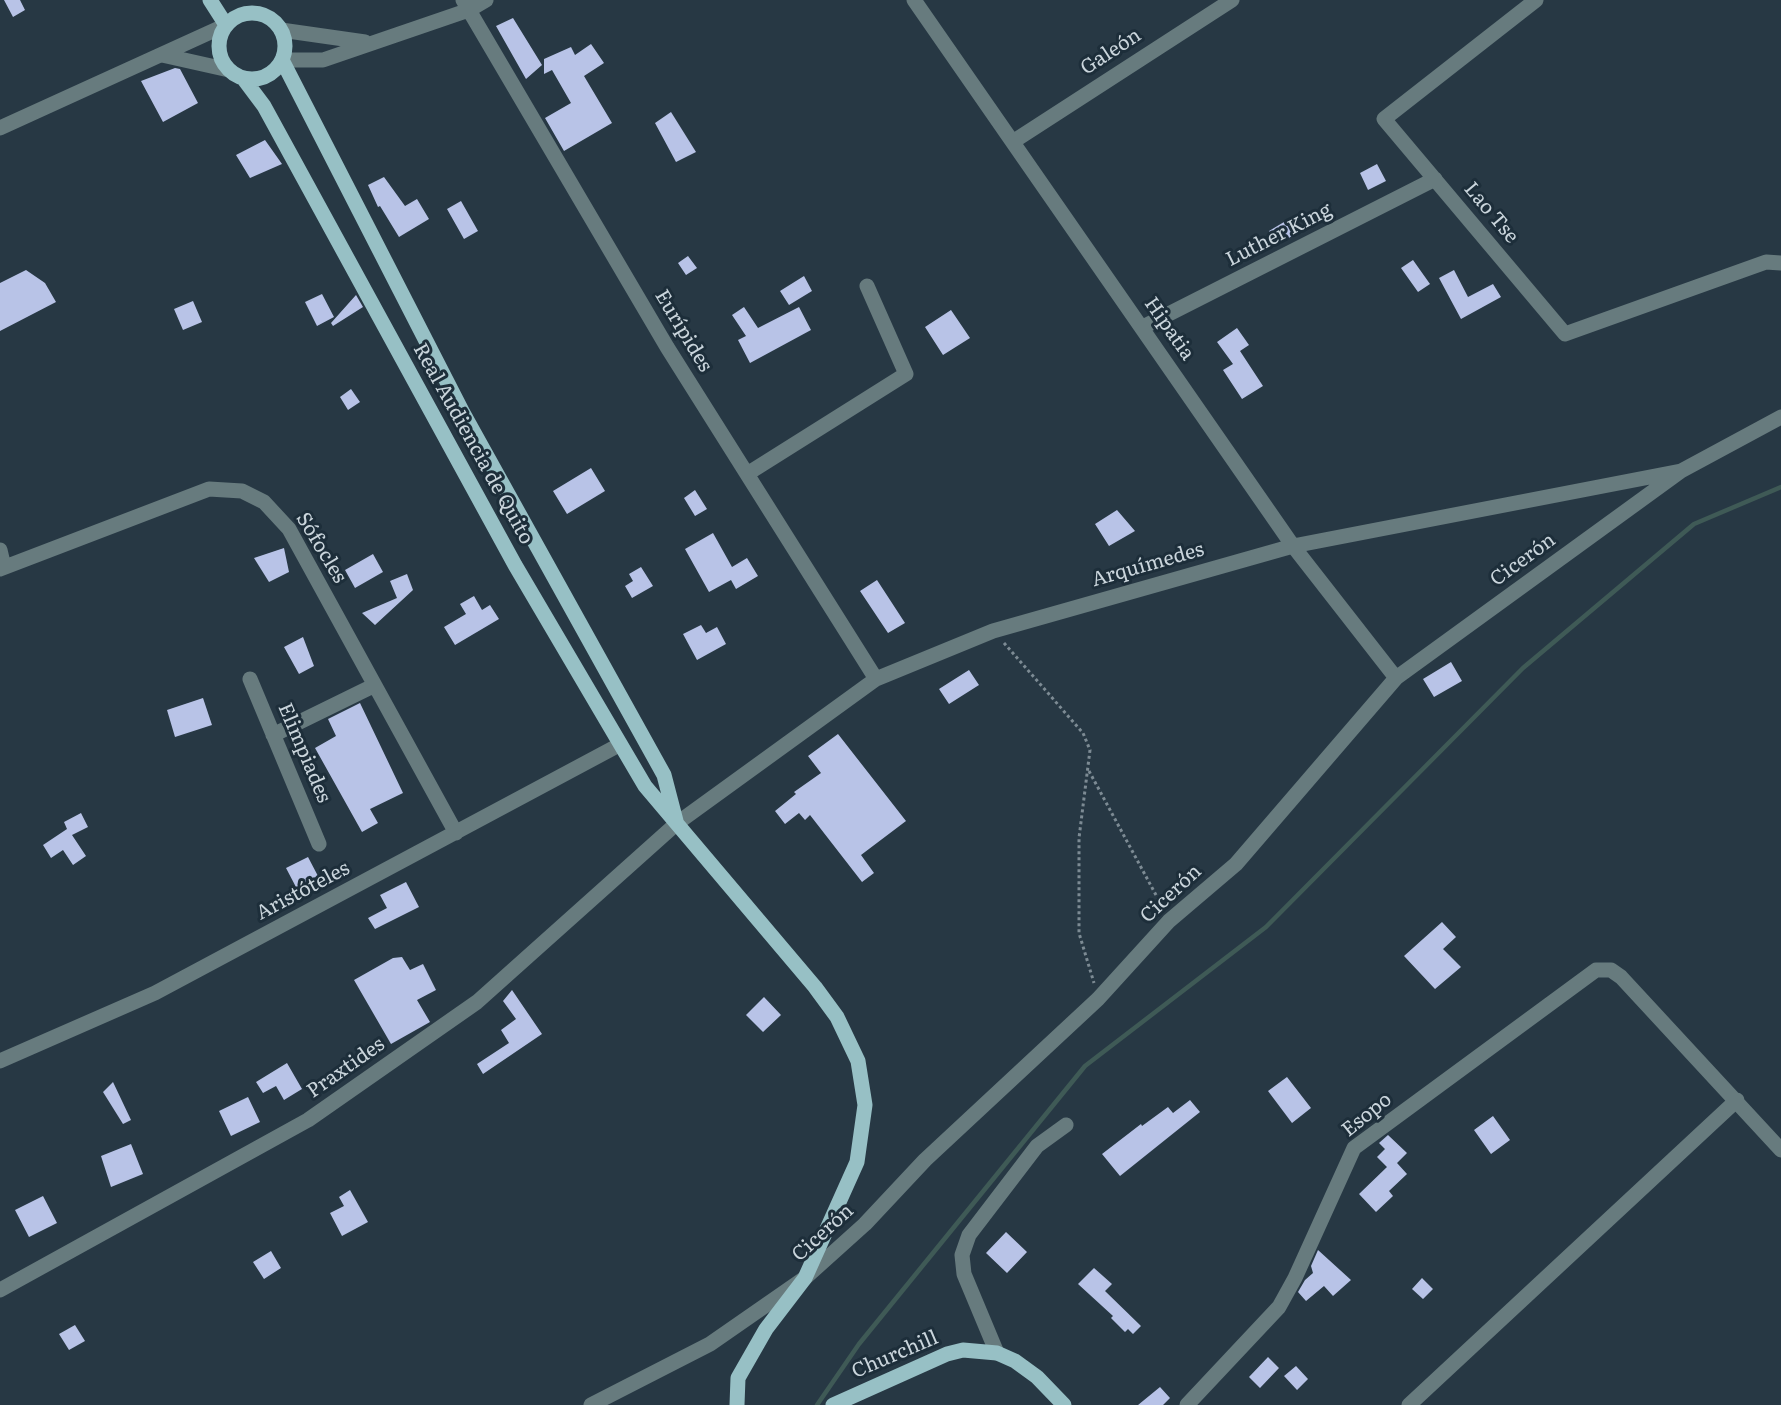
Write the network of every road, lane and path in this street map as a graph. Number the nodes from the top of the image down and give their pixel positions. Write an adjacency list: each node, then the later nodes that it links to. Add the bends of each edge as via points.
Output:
1 (210, 0): 9 (main road)
2 (246, 0): 8 (main road)
3 (486, 0): 7 (street)
4 (914, 0): 17 (street, Hipatia)
5 (1232, 0): 17 (street, Galeón)
6 (1536, 0): 18 (street, Lao Tse, via 1383,119)
7 (466, 5): 11 (street); 24 (street, Eurípides, via 667,347)
8 (256, 13): 9 (main road, via 235,18); 10 (main road, via 267,16)
9 (226, 25): 12 (street); 14 (main road, via 219,40 220,56)
10 (281, 30): 11 (street); 13 (main road, via 285,45)
11 (368, 42): 13 (street, via 323,60)
12 (162, 55): 14 (street); 16 (street)
13 (282, 60): 15 (main road, via 259,78); 36 (main road, Real Audiencia de Quito, via 463,413 664,775)
14 (229, 70): 15 (main road)
15 (243, 78): 34 (main road, Real Audiencia de Quito, via 264,105 515,565)
16 (0, 128)
17 (1014, 141): 21 (street, Hipatia)
18 (1435, 179): 19 (street, Lao Tse, via 1566,334 1766,262); 21 (street, Luther King)
19 (1781, 263)
20 (867, 286): 24 (street, via 906,374)
21 (1143, 327): 25 (street, Hipatia)
22 (1781, 417): 23 (street, Cicerón)
23 (1681, 471): 25 (street, Arquímedes); 29 (street, Cicerón)
24 (747, 474): 31 (street, Eurípides)
25 (1293, 546): 28 (street, Arquímedes); 29 (street, Hipatia)
26 (0, 550): 27 (street)
27 (2, 568): 32 (street, Sófocles, via 209,489 242,491 264,502 289,529)
28 (993, 631): 31 (street, Arquímedes); 35 (path, via 1083,733 1090,750)
29 (1396, 678): 39 (street, Cicerón, via 1236,864)
30 (250, 679): 33 (street, Elimpiades)
31 (876, 679): 36 (street, Arquímedes)
32 (373, 686): 33 (street); 37 (street, Sófocles)
33 (273, 735): 38 (street, Elimpiades)
34 (619, 746): 36 (main road, Real Audiencia de Quito); 37 (street, Aristóteles)
35 (1089, 770): 39 (path); 40 (path, via 1079,838 1079,933)
36 (676, 824): 45 (main road, Real Audiencia de Quito, via 815,987 837,1017 858,1061 865,1105 856,1162); 46 (street, Praxtides, via 477,1002 308,1120)
37 (456, 833): 41 (street, Aristóteles, via 155,993)
38 (319, 843)
39 (1169, 921): 40 (street, Cicerón)
40 (1098, 999): 45 (street, Cicerón)
41 (0, 1061)
42 (1737, 1100): 44 (street); 52 (street, Esopo, via 1621,977 1611,969 1596,970 1354,1148 1279,1307); 53 (street)
43 (1066, 1125): 47 (street, via 1037,1146 969,1235 962,1255 964,1274)
44 (1781, 1150)
45 (805, 1278): 48 (street, Cicerón, via 710,1344); 49 (main road, via 766,1329 738,1378)
46 (0, 1290)
47 (997, 1353): 50 (main road, Churchill, via 963,1350 946,1354); 51 (main road, Churchill, via 1037,1377)
48 (591, 1405)
49 (737, 1405)
50 (833, 1405)
51 (1064, 1405)
52 (1187, 1405)
53 (1409, 1405)

